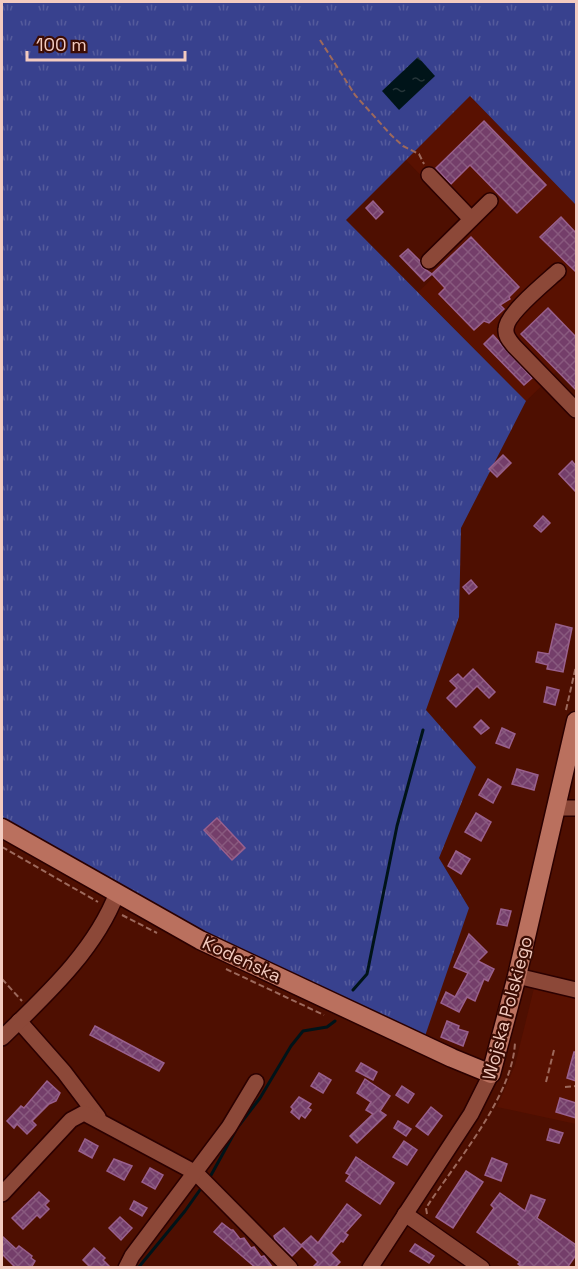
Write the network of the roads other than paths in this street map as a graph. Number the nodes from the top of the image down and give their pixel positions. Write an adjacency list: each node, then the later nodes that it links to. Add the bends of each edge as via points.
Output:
1 (429, 175): 3 (street)
2 (490, 201): 3 (street)
3 (471, 219): 4 (street)
4 (429, 261)
5 (558, 271): 6 (street, via 511,316 505,327 514,346)
6 (576, 410)
7 (576, 721): 8 (main road, Wojska Polskiego)
8 (557, 808): 9 (street); 12 (main road, Wojska Polskiego)
9 (576, 808)
10 (2, 828): 11 (main road, Kodeńska)
11 (117, 893): 14 (street, via 73,967); 16 (main road, Kodeńska, via 201,940)
12 (518, 976): 13 (street); 16 (main road, Wojska Polskiego)
13 (576, 990)
14 (19, 1021): 15 (street); 18 (street)
15 (2, 1038)
16 (491, 1074): 21 (street, Wojska Polskiego, via 471,1114)
17 (256, 1082): 19 (street)
18 (101, 1122): 19 (street); 20 (street, via 84,1113 71,1120)
19 (196, 1173): 22 (street); 23 (street)
20 (2, 1194)
21 (405, 1214): 24 (street, Wojska Polskiego); 25 (street)
22 (126, 1268)
23 (290, 1268)
24 (370, 1268)
25 (482, 1268)

